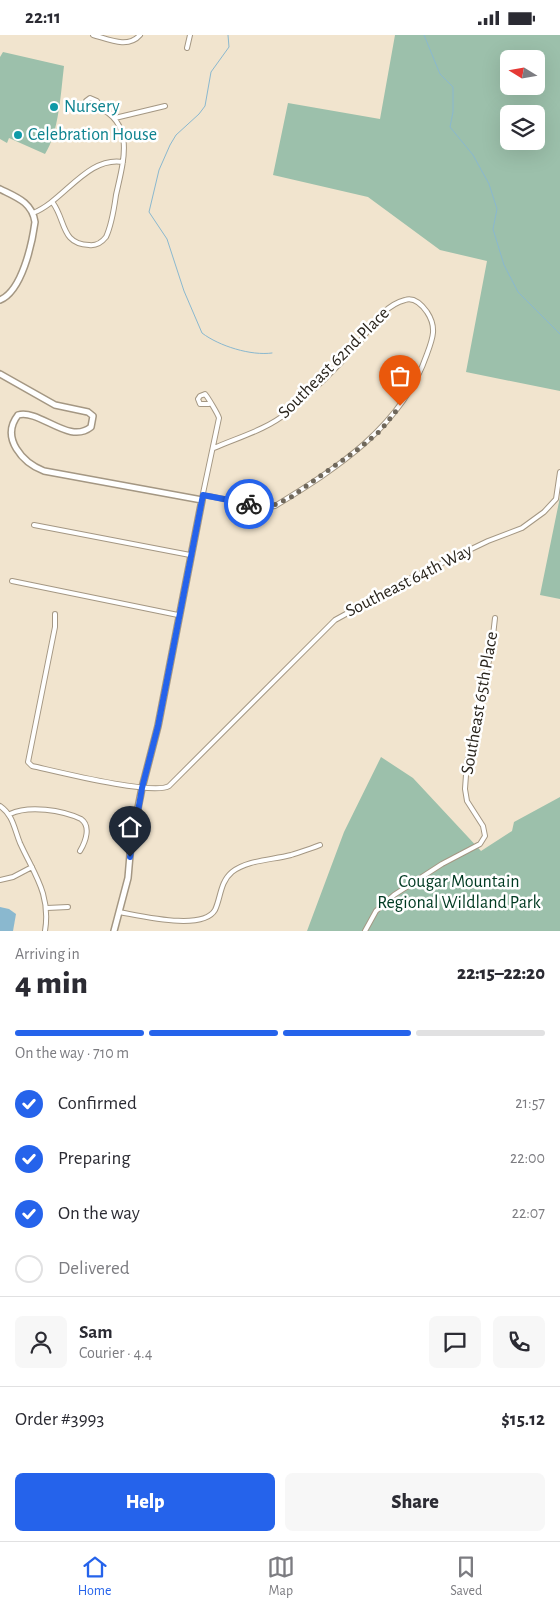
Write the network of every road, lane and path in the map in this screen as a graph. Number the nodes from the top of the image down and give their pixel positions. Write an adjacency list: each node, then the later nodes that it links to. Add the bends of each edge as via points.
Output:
1 (93, 35): 2 (street, via 127,43)
2 (140, 35)
3 (190, 35): 4 (street)
4 (187, 48)
5 (165, 106): 7 (street)
6 (98, 107): 7 (street)
7 (115, 118): 8 (street, via 123,138)
8 (123, 162): 10 (street, via 111,161 95,167); 10 (street, via 110,227 104,240 92,245 73,241)
9 (0, 189): 11 (street, via 23,201)
10 (52, 203): 11 (street)
11 (33, 213): 12 (street, via 34,227 23,269 12,291)
12 (0, 300)
13 (0, 374): 17 (street, via 55,405 93,416 93,424 86,430 76,431 24,414 15,418 10,440 24,461 37,468)
14 (209, 404): 15 (street, via 219,418)
15 (214, 448): 17 (street); 17 (street, Southeast 62nd Place, via 254,433 288,412 356,346 384,311 399,302 409,299 420,304 432,319 434,327 419,375 380,431 357,450 275,506)
16 (560, 472): 24 (street, Southeast 64th Way, via 556,499 544,512 522,528 488,541 342,614 169,786)
17 (202, 498): 19 (street)
18 (34, 525): 19 (street)
19 (190, 555): 22 (street)
20 (12, 581): 22 (street)
21 (55, 614): 24 (street, Southeast 64th Way, via 27,759 32,766)
22 (178, 615): 24 (street, via 158,726)
23 (495, 618): 36 (street, Southeast 65th Place, via 479,727 468,761 465,789 466,801 484,829 484,839 394,895 376,911)
24 (142, 788): 33 (street, via 128,878)
25 (0, 806): 26 (street)
26 (10, 814): 28 (street, via 34,809 81,819 87,829); 29 (street)
27 (320, 845): 33 (street, via 237,869 223,883 212,916 203,923 186,925)
28 (80, 851)
29 (32, 867): 30 (street); 32 (street, via 40,882)
30 (0, 880)
31 (68, 907): 32 (street)
32 (46, 908): 34 (street)
33 (119, 912): 35 (street)
34 (45, 931)
35 (114, 931)
36 (365, 931)

